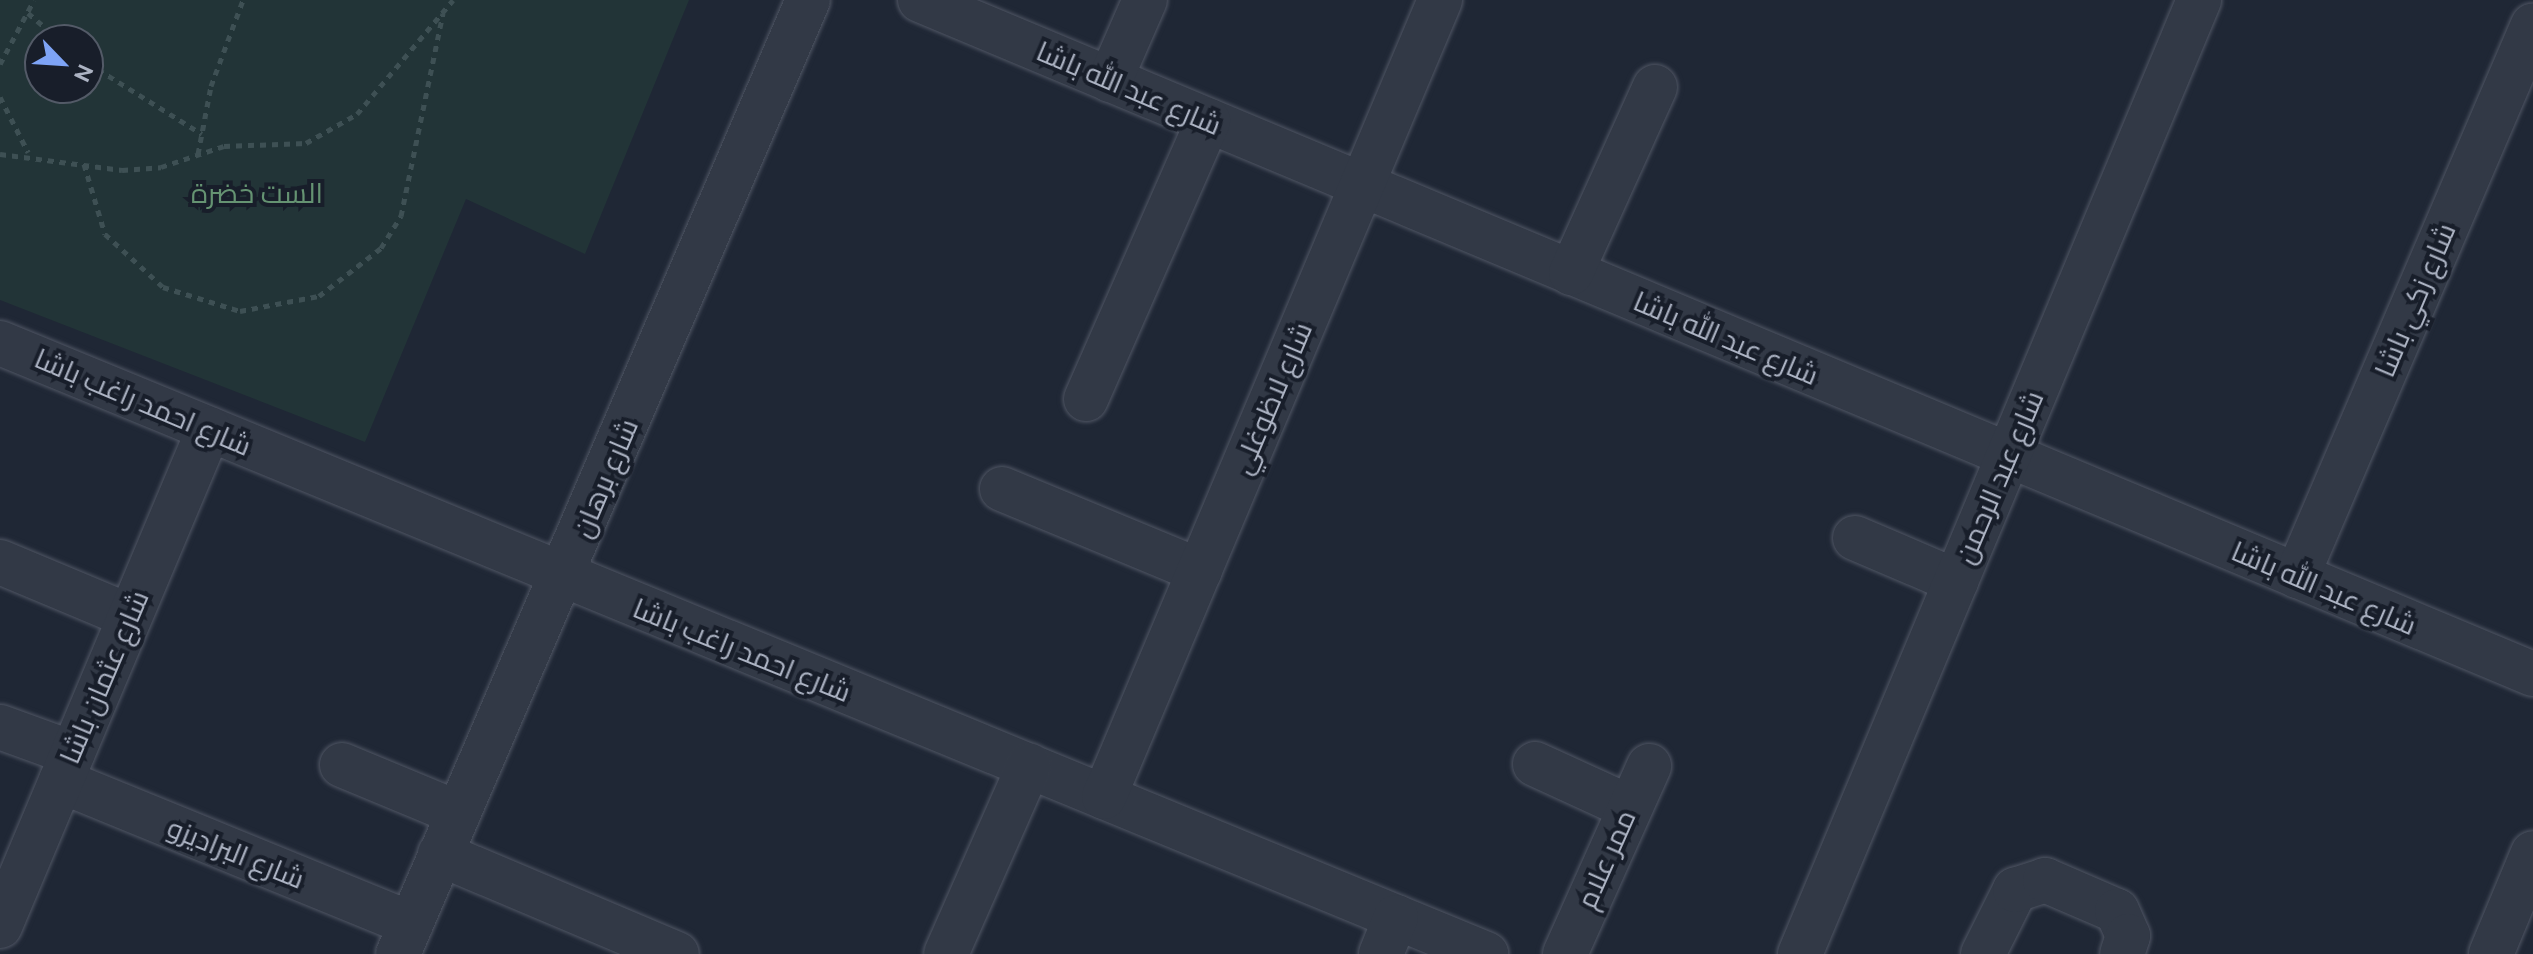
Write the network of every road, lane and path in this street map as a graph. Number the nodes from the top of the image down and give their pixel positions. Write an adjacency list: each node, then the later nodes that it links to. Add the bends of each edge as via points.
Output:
1 (243, 0): 19 (path)
2 (453, 0): 10 (path)
3 (808, 0): 35 (street, شارع برهان)
4 (920, 0): 15 (street, شارع عبد الله باشا)
5 (1145, 0): 15 (street)
6 (1440, 0): 24 (street, شارع لاظوغلي)
7 (2199, 0): 29 (street, شارع عبد الرحمن)
8 (33, 1): 9 (path)
9 (28, 13): 11 (path); 13 (path)
10 (443, 13): 22 (path, via 333,132 306,143); 23 (path, via 401,216 381,248 319,296 240,311 163,287 105,234)
11 (41, 24)
12 (2533, 25): 34 (street, شارع زكي باشا)
13 (0, 64)
14 (104, 73): 19 (path)
15 (1110, 80): 18 (street, شارع عبد الله باشا)
16 (1655, 87): 25 (street)
17 (0, 97): 20 (path)
18 (1208, 121): 24 (street, شارع عبد الله باشا); 27 (street)
19 (202, 134): 22 (path)
20 (28, 152): 21 (path); 23 (path)
21 (0, 154)
22 (198, 154): 23 (path, via 161,167)
23 (84, 164)
24 (1362, 186): 25 (street, شارع عبد الله باشا); 33 (street, شارع لاظوغلي)
25 (1571, 273): 29 (street, شارع عبد الله باشا)
26 (0, 343): 28 (street, شارع احمد راغب باشا)
27 (1086, 399)
28 (209, 429): 35 (street, شارع احمد راغب باشا); 37 (street, شارع عثمان باشا)
29 (2008, 456): 34 (street, شارع عبد الله باشا); 36 (street, شارع عبد الرحمن)
30 (1002, 489): 33 (street)
31 (1855, 538): 36 (street)
32 (0, 562): 37 (street)
33 (1200, 571): 45 (street, شارع لاظوغلي)
34 (2297, 576): 38 (street, شارع عبد الله باشا)
35 (562, 577): 42 (street, شارع احمد راغب باشا); 47 (street, شارع برهان)
36 (1956, 581): 57 (street, شارع عبد الرحمن)
37 (129, 616): 44 (street, شارع عثمان باشا)
38 (2533, 674)
39 (0, 727): 44 (street, شارع البراديزو)
40 (1535, 764): 46 (street)
41 (342, 765): 47 (street)
42 (1029, 766): 45 (street, شارع احمد راغب باشا); 54 (street)
43 (1649, 766): 46 (street, ممر علام)
44 (66, 767): 50 (street, شارع عثمان باشا); 52 (street, شارع البراديزو)
45 (1104, 797): 51 (street, شارع احمد راغب باشا)
46 (1629, 807): 56 (street, ممر علام)
47 (458, 813): 49 (street, شارع برهان)
48 (2533, 853): 60 (street)
49 (440, 854): 52 (street, شارع برهان); 53 (street)
50 (0, 926)
51 (1389, 936): 55 (street, شارع احمد راغب باشا)
52 (404, 939)
53 (677, 954)
54 (946, 954)
55 (1486, 954)
56 (1565, 954)
57 (1800, 954)
58 (1983, 954): 59 (street, via 2015,890 2045,880 2117,911 2128,936)
59 (2122, 954)
60 (2491, 954)

